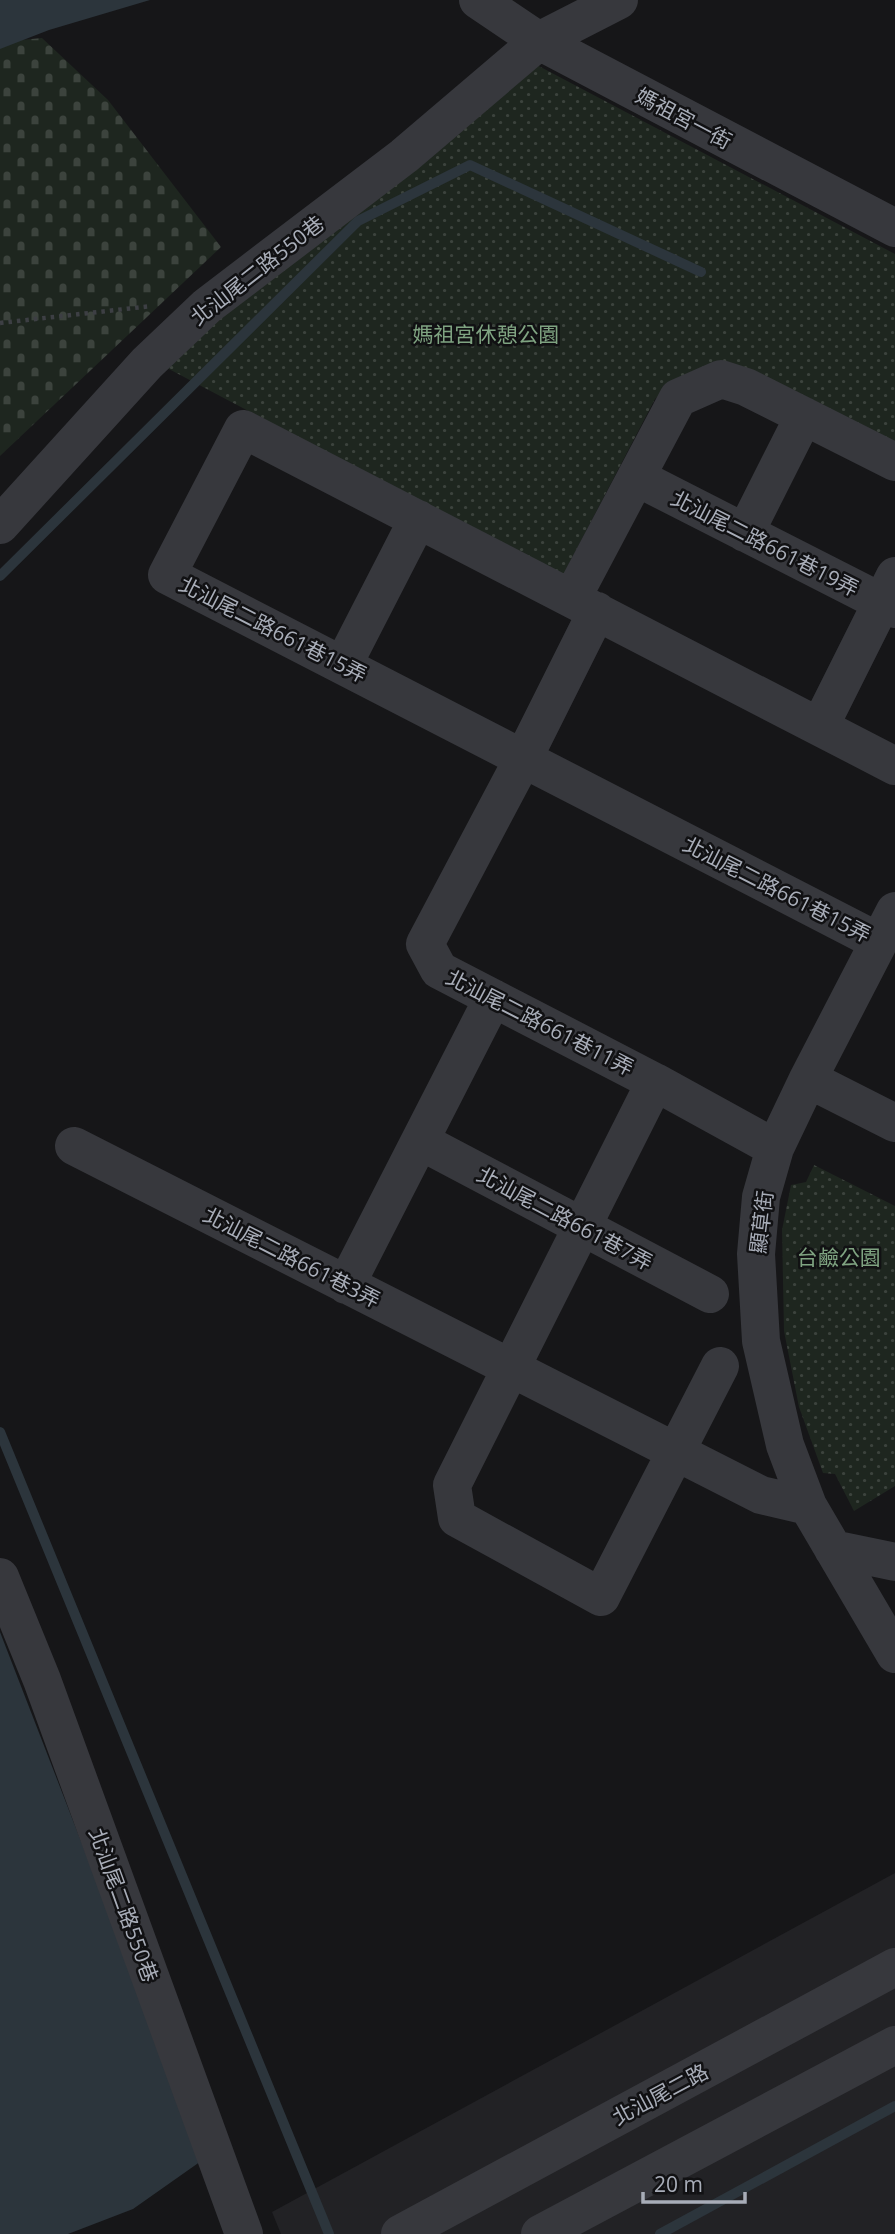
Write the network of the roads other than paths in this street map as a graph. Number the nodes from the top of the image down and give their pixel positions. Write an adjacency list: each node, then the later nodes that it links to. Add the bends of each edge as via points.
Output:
1 (478, 0): 3 (street, 媽祖宮一街)
2 (619, 0): 3 (street, 北汕尾二路550巷)
3 (539, 41): 4 (street, 媽祖宮一街); 9 (street, 北汕尾二路550巷, via 404,156 207,306 147,363)
4 (895, 228)
5 (804, 416): 6 (street); 7 (street, 北汕尾二路661巷11弄, via 721,379 678,398); 10 (street)
6 (895, 462)
7 (636, 477): 10 (street, 北汕尾二路661巷19弄); 12 (street, 北汕尾二路661巷11弄)
8 (418, 519): 12 (street, 北汕尾二路661巷15弄); 13 (street); 13 (street, 北汕尾二路661巷15弄, via 243,429 186,538 167,575)
9 (0, 525)
10 (745, 533): 11 (street, 北汕尾二路661巷19弄)
11 (891, 596): 14 (street)
12 (584, 605): 14 (street, 北汕尾二路661巷15弄); 15 (street, 北汕尾二路661巷11弄)
13 (343, 665): 15 (street, 北汕尾二路661巷15弄)
14 (820, 726): 16 (street, 北汕尾二路661巷15弄)
15 (524, 758): 17 (street, 北汕尾二路661巷15弄); 18 (street, 北汕尾二路661巷11弄, via 425,944 439,970)
16 (895, 766)
17 (887, 926): 19 (street, 顯草街)
18 (493, 998): 20 (street, 北汕尾二路661巷11弄); 22 (street)
19 (808, 1079): 21 (street); 24 (street, 顯草街)
20 (655, 1082): 24 (street, 北汕尾二路661巷11弄); 25 (street)
21 (895, 1123)
22 (420, 1141): 25 (street, 北汕尾二路661巷7弄); 26 (street)
23 (74, 1146): 26 (street, 北汕尾二路661巷3弄)
24 (775, 1148): 31 (street, 顯草街, via 761,1197 756,1254 761,1341 785,1445)
25 (582, 1227): 27 (street, 北汕尾二路661巷7弄); 29 (street)
26 (346, 1285): 29 (street, 北汕尾二路661巷3弄)
27 (710, 1294)
28 (720, 1366): 30 (street)
29 (511, 1368): 30 (street, 北汕尾二路661巷3弄); 30 (street, via 452,1485 457,1518 601,1597)
30 (676, 1451): 31 (street, 北汕尾二路661巷3弄, via 761,1495)
31 (808, 1506): 32 (street, 顯草街)
32 (833, 1549): 33 (street); 35 (street, 顯草街)
33 (895, 1563)
34 (0, 1577): 39 (street, 北汕尾二路550巷, via 42,1680)
35 (895, 1654)
36 (895, 1967): 38 (street, 北汕尾二路)
37 (895, 2045): 40 (street)
38 (422, 2231)
39 (244, 2234)
40 (540, 2234)

